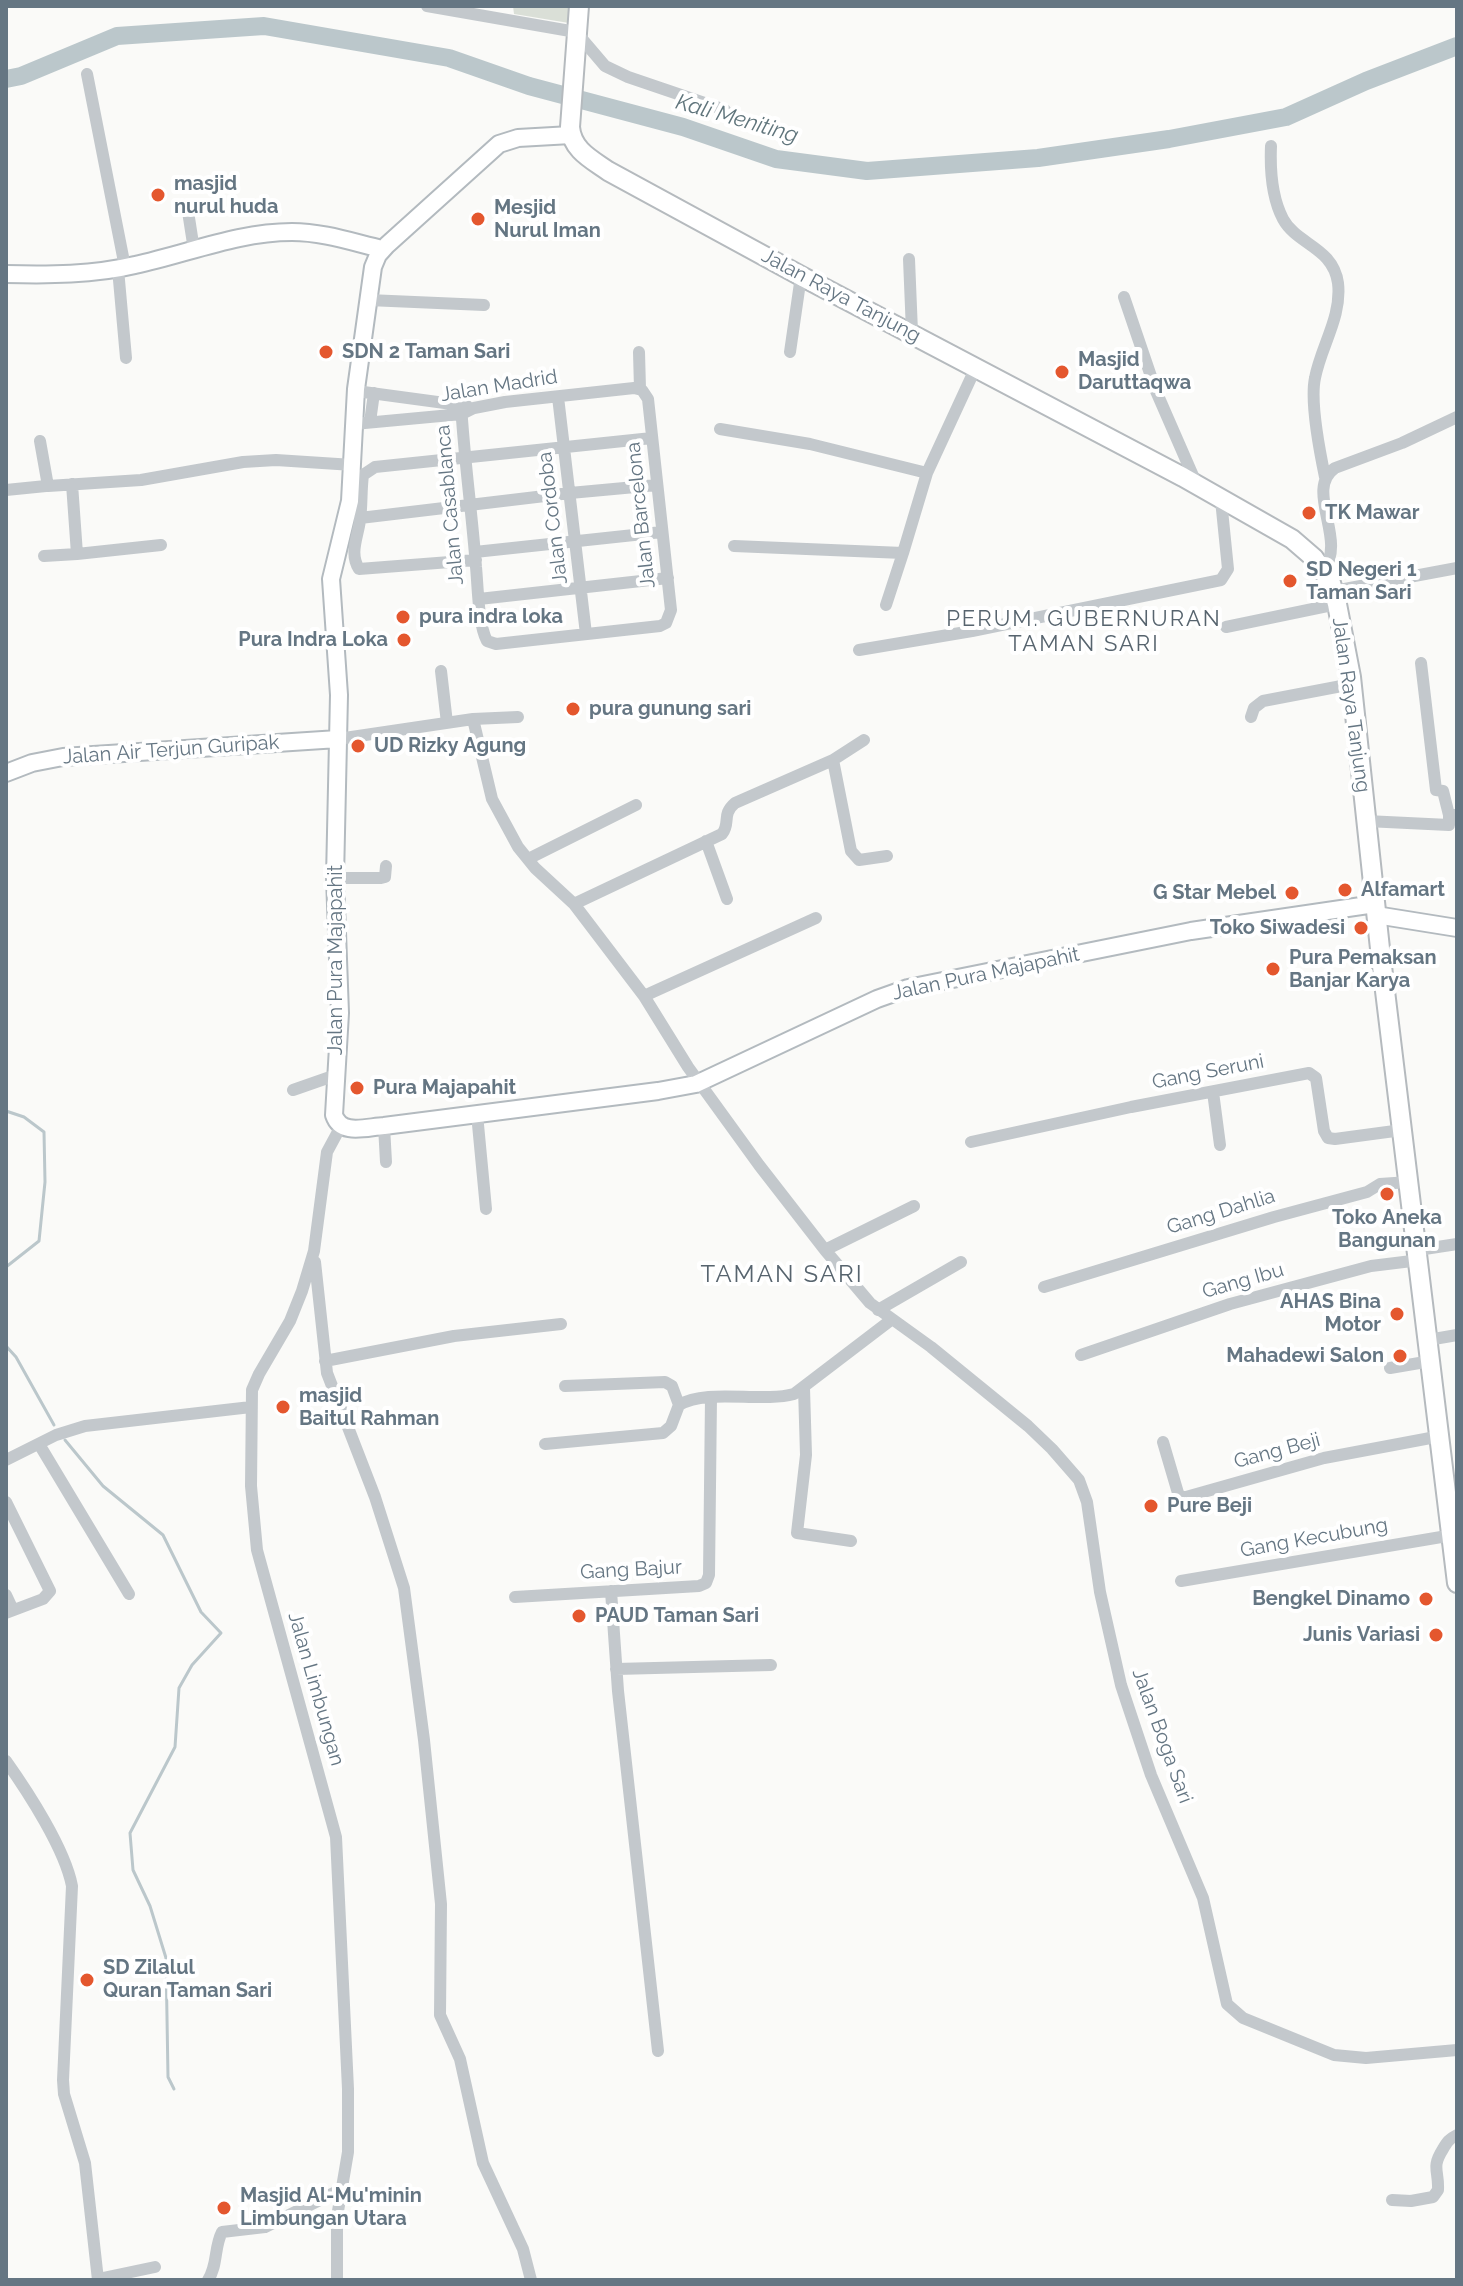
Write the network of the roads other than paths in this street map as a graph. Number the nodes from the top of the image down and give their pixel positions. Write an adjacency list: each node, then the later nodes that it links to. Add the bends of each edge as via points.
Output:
1 (427, 6): 3 (street)
2 (579, 6): 3 (main road)
3 (576, 32): 5 (street, via 605,66); 6 (main road)
4 (87, 74): 12 (street)
5 (725, 110)
6 (571, 135): 9 (street, via 499,144); 14 (main road, Jalan Raya Tanjung, via 582,152 608,171)
7 (1271, 146): 37 (street, via 1273,184 1284,220 1331,263 1338,280 1339,302 1314,383)
8 (187, 205): 10 (street)
9 (382, 249): 10 (street, via 291,232); 16 (street, Jalan Pura Majapahit)
10 (194, 250): 12 (street)
11 (909, 259): 18 (street)
12 (121, 268): 13 (street); 21 (street)
13 (6, 274)
14 (801, 276): 18 (main road, Jalan Raya Tanjung); 20 (street)
15 (1124, 297): 40 (street, via 1156,391)
16 (368, 300): 17 (street); 23 (street, Jalan Pura Majapahit)
17 (484, 305)
18 (912, 332): 22 (main road, Jalan Raya Tanjung)
19 (639, 352): 24 (street, Jalan Barcelona)
20 (790, 352)
21 (126, 358)
22 (976, 367): 36 (street); 40 (main road, Jalan Raya Tanjung)
23 (356, 391): 25 (street); 29 (street, Jalan Pura Majapahit)
24 (644, 392): 26 (street, Jalan Madrid); 31 (street, Jalan Barcelona)
25 (374, 393): 27 (street); 29 (street)
26 (558, 397): 27 (street, Jalan Madrid); 33 (street, Jalan Cordoba)
27 (465, 409): 29 (street, Jalan Madrid); 34 (street, Jalan Casablanca)
28 (1457, 417): 37 (street, via 1335,468)
29 (362, 423): 35 (street, Jalan Pura Majapahit)
30 (720, 429): 36 (street, via 810,444)
31 (652, 438): 33 (street); 39 (street, Jalan Barcelona)
32 (40, 441): 41 (street)
33 (565, 448): 34 (street); 43 (street, Jalan Cordoba)
34 (462, 458): 45 (street, Jalan Casablanca); 46 (street, via 368,470 362,478)
35 (353, 465): 38 (street, via 260,460 141,480); 72 (street, Jalan Pura Majapahit, via 330,588)
36 (927, 473): 51 (street)
37 (1325, 477): 56 (street, via 1332,556)
38 (72, 484): 41 (street); 52 (street)
39 (657, 485): 43 (street); 47 (street, Jalan Barcelona)
40 (1197, 485): 44 (main road, Jalan Raya Tanjung)
41 (46, 486): 42 (street)
42 (6, 490)
43 (570, 493): 45 (street); 48 (street, Jalan Cordoba)
44 (1221, 500): 56 (main road, Jalan Raya Tanjung, via 1300,544); 64 (street, via 1228,569 1221,580)
45 (471, 505): 46 (street); 54 (street, Jalan Casablanca)
46 (360, 518): 54 (street, via 354,554 357,567 364,570)
47 (662, 532): 48 (street); 57 (street, Jalan Barcelona)
48 (570, 542): 54 (street); 58 (street, Jalan Cordoba)
49 (161, 545): 52 (street)
50 (734, 546): 51 (street)
51 (903, 553): 61 (street)
52 (77, 554): 53 (street)
53 (44, 556)
54 (475, 556): 60 (street, Jalan Casablanca)
55 (1457, 568): 59 (street)
56 (1324, 569): 59 (main road, Jalan Raya Tanjung)
57 (668, 578): 58 (street); 63 (street, Jalan Barcelona, via 671,615 666,623)
58 (581, 587): 60 (street); 63 (street, Jalan Cordoba)
59 (1336, 598): 62 (street); 67 (main road, Jalan Raya Tanjung)
60 (479, 599): 63 (street, Jalan Casablanca, via 484,637 493,644)
61 (886, 605)
62 (1226, 627)
63 (586, 634)
64 (859, 650)
65 (1421, 663): 77 (street, via 1436,790 1443,791)
66 (441, 671): 71 (street)
67 (1352, 684): 69 (street, via 1263,701); 78 (main road, Jalan Raya Tanjung)
68 (518, 717): 70 (street)
69 (1251, 717)
70 (473, 719): 71 (street); 81 (street, via 492,799)
71 (447, 723): 72 (street)
72 (338, 739): 75 (street, Jalan Air Terjun Guripak, via 63,757); 83 (street, Jalan Pura Majapahit)
73 (864, 740): 74 (street)
74 (833, 760): 79 (street, via 735,803 724,832); 80 (street, via 851,851 859,860)
75 (6, 773)
76 (636, 805): 81 (street)
77 (1453, 820): 78 (street)
78 (1366, 821): 86 (main road, Jalan Raya Tanjung)
79 (706, 841): 84 (street); 85 (street)
80 (887, 856)
81 (528, 859): 85 (street)
82 (386, 866): 83 (street, via 381,878)
83 (335, 878): 90 (street, Jalan Pura Majapahit, via 340,997)
84 (727, 899)
85 (574, 904): 89 (street)
86 (1375, 910): 88 (street, Jalan Pura Majapahit); 91 (street, Jalan Pura Majapahit, via 1191,931 908,988); 97 (main road, Jalan Raya Tanjung)
87 (816, 918): 89 (street)
88 (1457, 928)
89 (644, 996): 91 (street)
90 (336, 1075): 92 (street); 95 (street, Jalan Pura Majapahit, via 334,1115)
91 (700, 1083): 94 (street, Jalan Pura Majapahit); 105 (street)
92 (293, 1090)
93 (1213, 1092): 97 (street, Gang Seruni, via 1310,1073 1316,1078 1328,1138); 98 (street, Gang Seruni); 99 (street)
94 (477, 1114): 96 (street, Jalan Pura Majapahit); 103 (street)
95 (341, 1126): 96 (street, Jalan Pura Majapahit); 106 (street, Jalan Limbungan, via 327,1152)
96 (384, 1126): 100 (street)
97 (1402, 1130): 101 (main road, Jalan Raya Tanjung)
98 (971, 1142)
99 (1220, 1145)
100 (386, 1162)
101 (1409, 1182): 107 (main road, Jalan Raya Tanjung); 109 (street, Gang Dahlia, via 1378,1184 1367,1192)
102 (914, 1206): 105 (street)
103 (486, 1209)
104 (1457, 1244): 107 (street, Gang Ibu)
105 (825, 1250): 110 (street)
106 (314, 1251): 116 (street); 123 (street, Jalan Limbungan, via 290,1321 255,1382)
107 (1419, 1255): 114 (main road, Jalan Raya Tanjung); 115 (street, Gang Ibu, via 1247,1299)
108 (961, 1262): 110 (street)
109 (1044, 1287)
110 (878, 1310): 111 (street)
111 (891, 1320): 120 (street); 143 (street, Jalan Boga Sari, via 1028,1426 1082,1487 1121,1685 1151,1775 1203,1898 1230,2008 1243,2018 1344,2057)
112 (561, 1324): 116 (street, via 454,1336)
113 (1457, 1335): 114 (street)
114 (1428, 1340): 117 (main road, Jalan Raya Tanjung)
115 (1081, 1355)
116 (325, 1361): 152 (street, via 404,1588 441,1904 440,2015 460,2059 483,2163 523,2249)
117 (1431, 1361): 118 (street); 124 (main road, Jalan Raya Tanjung)
118 (1390, 1368)
119 (565, 1386): 122 (street, via 665,1382 673,1387)
120 (804, 1388): 121 (street, via 778,1397); 132 (street, via 806,1455 797,1533)
121 (711, 1398): 122 (street); 135 (street, Gang Bajur, via 708,1581 699,1586)
122 (679, 1405): 127 (street, via 663,1433)
123 (251, 1407): 126 (street, via 99,1424); 146 (street, Jalan Limbungan, via 257,1550 336,1837 348,2089)
124 (1441, 1436): 125 (street, Gang Beji, via 1324,1458 1186,1497 1178,1493); 129 (main road, Jalan Raya Tanjung)
125 (1163, 1442)
126 (39, 1444): 128 (street); 136 (street)
127 (545, 1444)
128 (6, 1460)
129 (1451, 1474): 131 (main road, Jalan Raya Tanjung)
130 (6, 1502): 139 (street, via 50,1591)
131 (1453, 1535): 133 (street, Gang Kecubung); 134 (main road, Jalan Raya Tanjung)
132 (851, 1541)
133 (1181, 1581)
134 (1457, 1583)
135 (611, 1591): 138 (street, Gang Bajur); 141 (street)
136 (129, 1594)
137 (6, 1595): 139 (street)
138 (515, 1597)
139 (10, 1612)
140 (771, 1665): 141 (street)
141 (616, 1669): 144 (street)
142 (6, 1761): 149 (street, via 66,1862 72,1886 63,2080 85,2163)
143 (1457, 2050)
144 (658, 2051)
145 (1457, 2135): 147 (street, via 1448,2139 1435,2161 1438,2190 1433,2197)
146 (342, 2189): 150 (street, via 265,2227 222,2232); 151 (street, Jalan Limbungan)
147 (1392, 2200)
148 (155, 2267): 149 (street)
149 (98, 2279)
150 (208, 2280)
151 (337, 2280)
152 (531, 2280)

